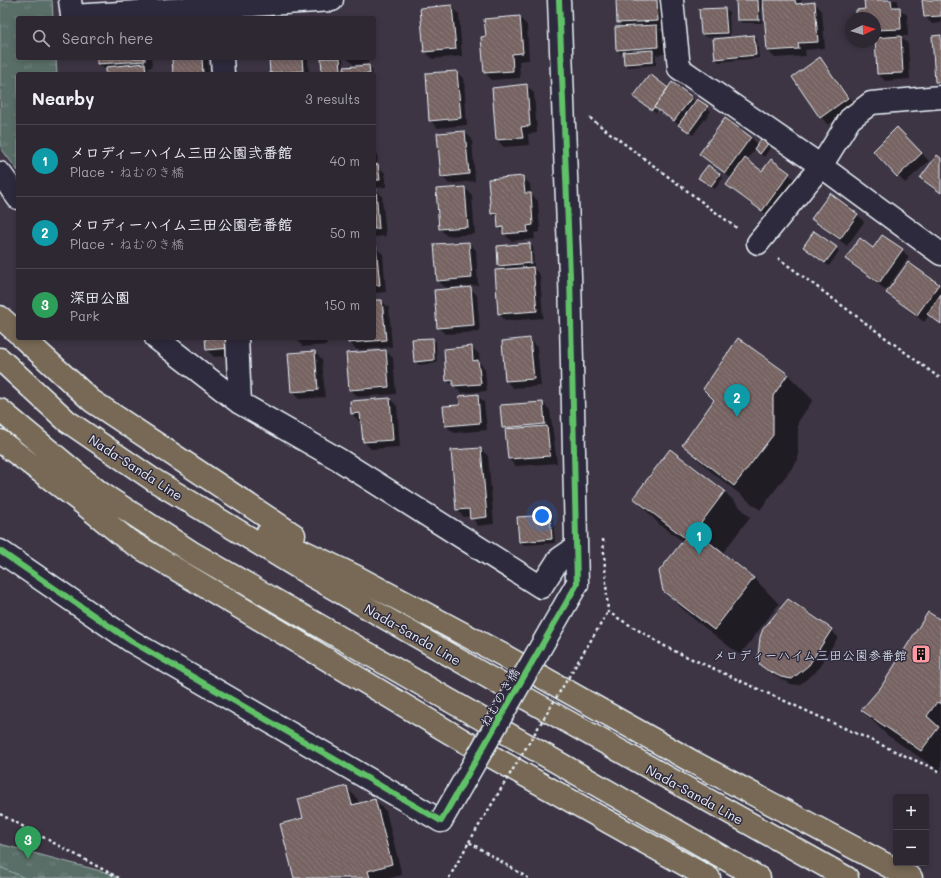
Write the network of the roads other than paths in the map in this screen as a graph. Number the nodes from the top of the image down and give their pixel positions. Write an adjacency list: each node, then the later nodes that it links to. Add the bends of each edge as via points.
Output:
1 (70, 0): 5 (street, via 72,16)
2 (332, 0): 5 (street)
3 (558, 0): 24 (street, via 570,276)
4 (672, 0): 9 (street, via 679,68)
5 (220, 8)
6 (222, 60): 7 (street)
7 (223, 72)
8 (941, 97): 9 (street, via 872,103 850,119)
9 (821, 166): 12 (street); 13 (street)
10 (0, 173): 11 (street)
11 (16, 195)
12 (758, 243)
13 (941, 254)
14 (0, 317): 15 (main road)
15 (16, 331)
16 (25, 340): 27 (main road, via 92,402)
17 (159, 340): 20 (street)
18 (237, 340): 20 (street)
19 (0, 359): 23 (main road, Nada-Sanda Line, via 67,421)
20 (240, 403): 24 (street, via 338,459 540,587 559,559)
21 (0, 410): 26 (main road, via 99,492)
22 (0, 441): 28 (main road, via 129,541)
23 (152, 479): 27 (main road); 31 (main road, Nada-Sanda Line, via 314,577)
24 (575, 548): 25 (street, ねむのき橋, bridge, via 577,584 441,820 131,641)
25 (0, 551)
26 (191, 552): 28 (main road); 30 (main road)
27 (355, 576): 32 (main road, via 693,762)
28 (394, 700): 29 (main road)
29 (709, 878)
30 (759, 878)
31 (847, 878)
32 (911, 878)

